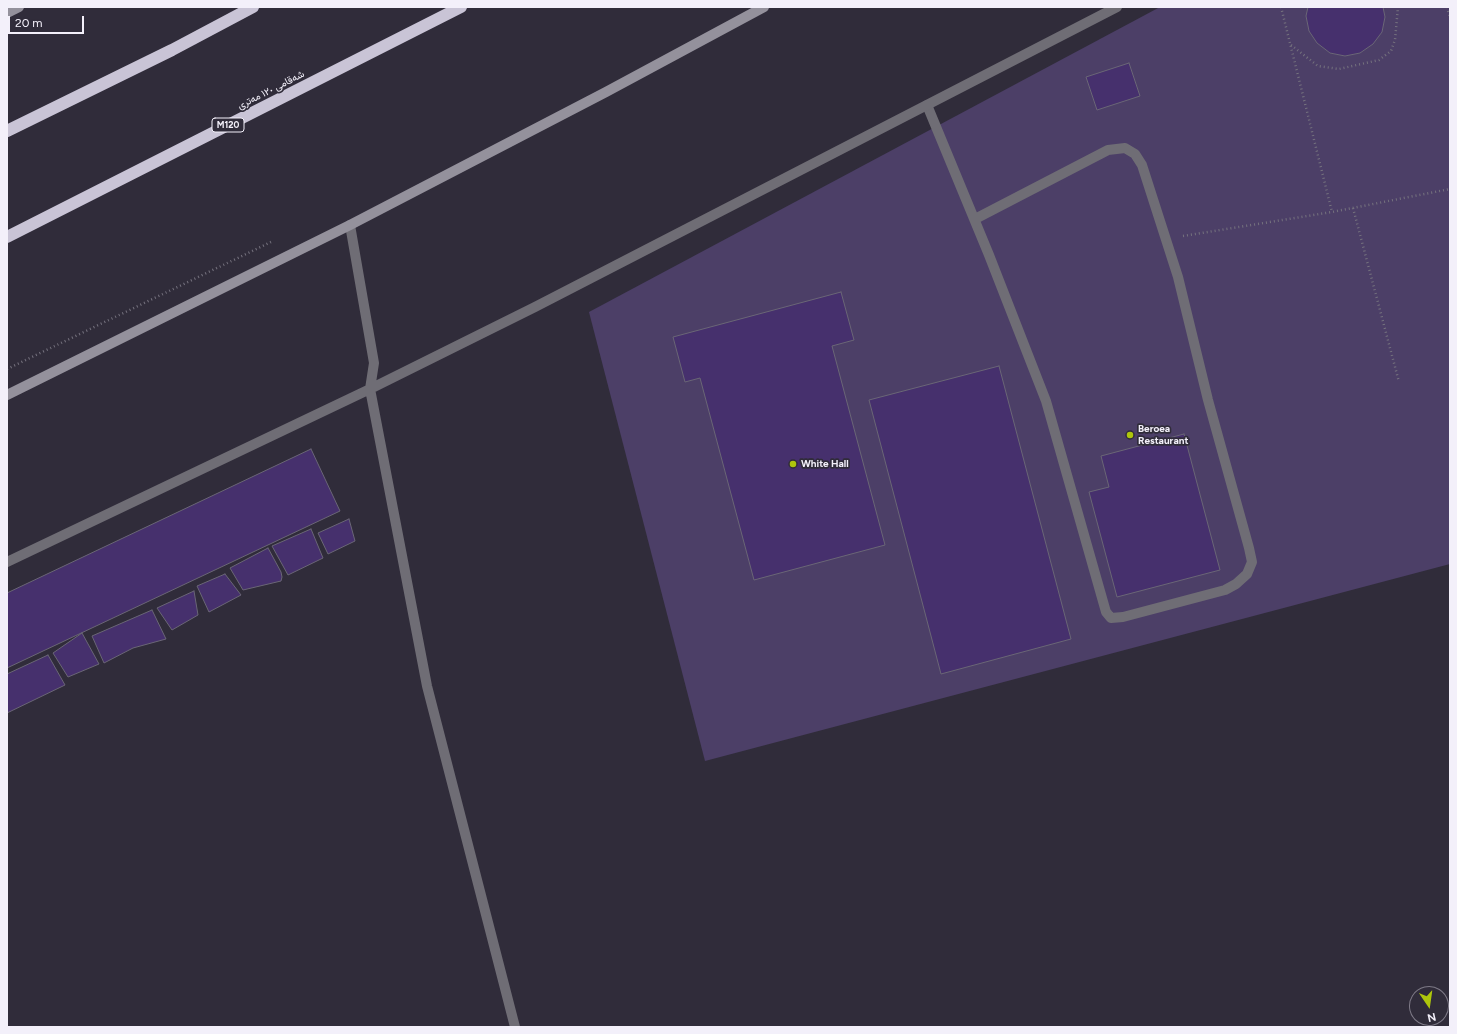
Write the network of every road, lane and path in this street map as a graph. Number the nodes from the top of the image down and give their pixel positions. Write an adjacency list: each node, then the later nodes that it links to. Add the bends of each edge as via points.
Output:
1 (19, 7): 9 (street)
2 (253, 7): 13 (highway)
3 (461, 7): 19 (highway, شەقامی ١٢٠ مەتری / M120)
4 (764, 7): 18 (street)
5 (1117, 7): 12 (street)
6 (1281, 7): 11 (path)
7 (1398, 7): 11 (path, via 1395,40 1391,51 1379,60 1340,69 1318,66)
8 (1447, 7): 10 (path)
9 (7, 13)
10 (1450, 17)
11 (1290, 45): 16 (path)
12 (927, 105): 17 (street); 22 (street)
13 (7, 131)
14 (1450, 189): 15 (path)
15 (1353, 208): 16 (path); 21 (path)
16 (1332, 212): 20 (path)
17 (975, 219): 20 (street, via 1108,150 1124,148 1135,154 1142,165); 20 (street, via 1046,401 1104,606 1111,618 1225,590 1247,574 1252,562)
18 (350, 225): 22 (street, via 374,363); 23 (street)
19 (7, 237)
20 (1166, 239)
21 (1399, 382)
22 (370, 389): 24 (street); 25 (street, via 428,686)
23 (7, 395)
24 (7, 562)
25 (515, 1027)

